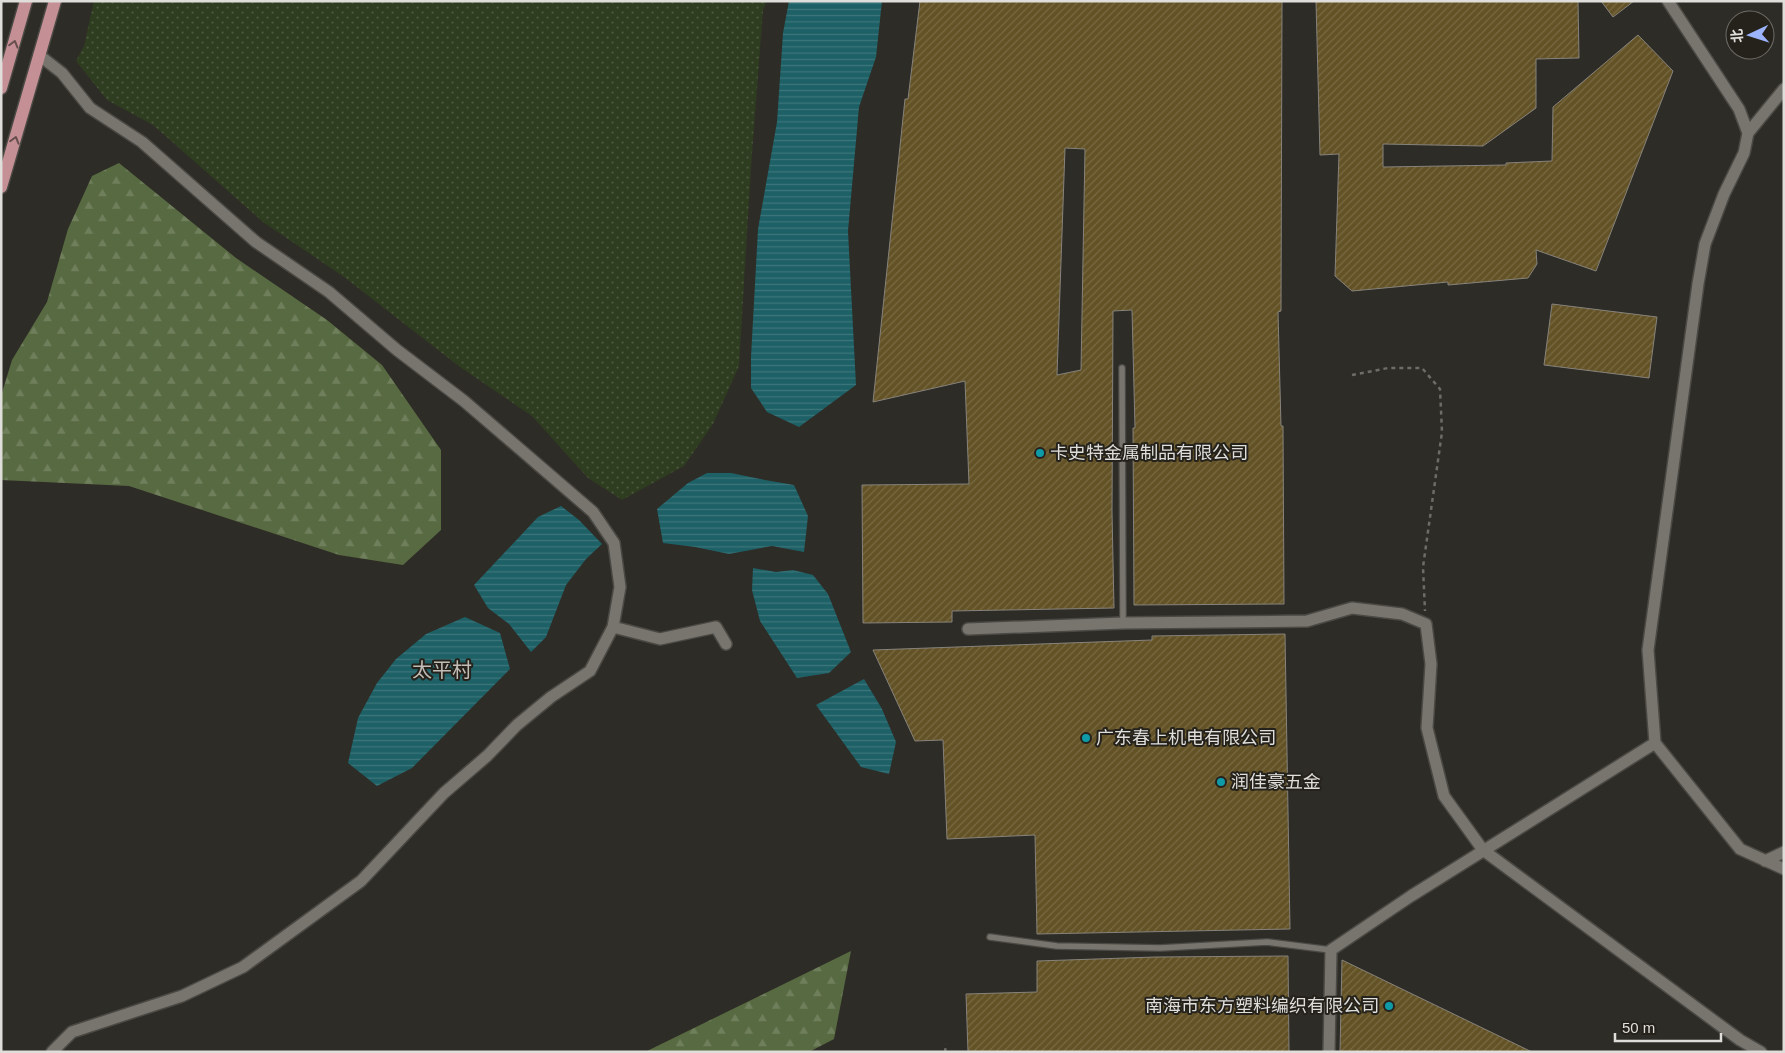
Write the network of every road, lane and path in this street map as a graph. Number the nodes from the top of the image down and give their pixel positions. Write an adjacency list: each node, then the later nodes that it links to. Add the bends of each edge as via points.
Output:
1 (26, 1): 5 (main road, one-way to 1)
2 (55, 1): 4 (main road)
3 (1668, 1): 7 (street, via 1739,109)
4 (39, 55): 8 (main road, one-way to 4); 13 (street, via 62,73 90,108 142,142 256,242 329,292 397,350 464,400 593,512 614,543 620,587)
5 (1, 88)
6 (1784, 89): 7 (street)
7 (1748, 133): 16 (street, via 1744,153 1705,244 1698,284 1648,650)
8 (1, 187)
9 (1122, 368): 11 (lane)
10 (1352, 374): 12 (path, via 1388,368 1422,368 1440,389 1442,432 1423,566)
11 (1123, 623): 12 (street, via 1307,621 1352,608 1402,614); 14 (street)
12 (1426, 624): 17 (street, via 1432,664 1426,728 1444,796)
13 (613, 627): 15 (street, via 660,638 716,627); 24 (street, via 590,671 517,725 444,793 361,881 243,967 182,996 72,1032)
14 (968, 628)
15 (726, 644)
16 (1655, 743): 17 (street); 19 (street, via 1740,850)
17 (1484, 850): 22 (street); 27 (street, via 1740,1040)
18 (1784, 852): 19 (street)
19 (1765, 861): 20 (street)
20 (1784, 869)
21 (990, 937): 22 (lane, via 1057,946 1160,948 1267,942)
22 (1331, 950): 26 (street)
23 (946, 1044): 25 (path)
24 (52, 1052)
25 (944, 1052)
26 (1329, 1052)
27 (1761, 1052)

